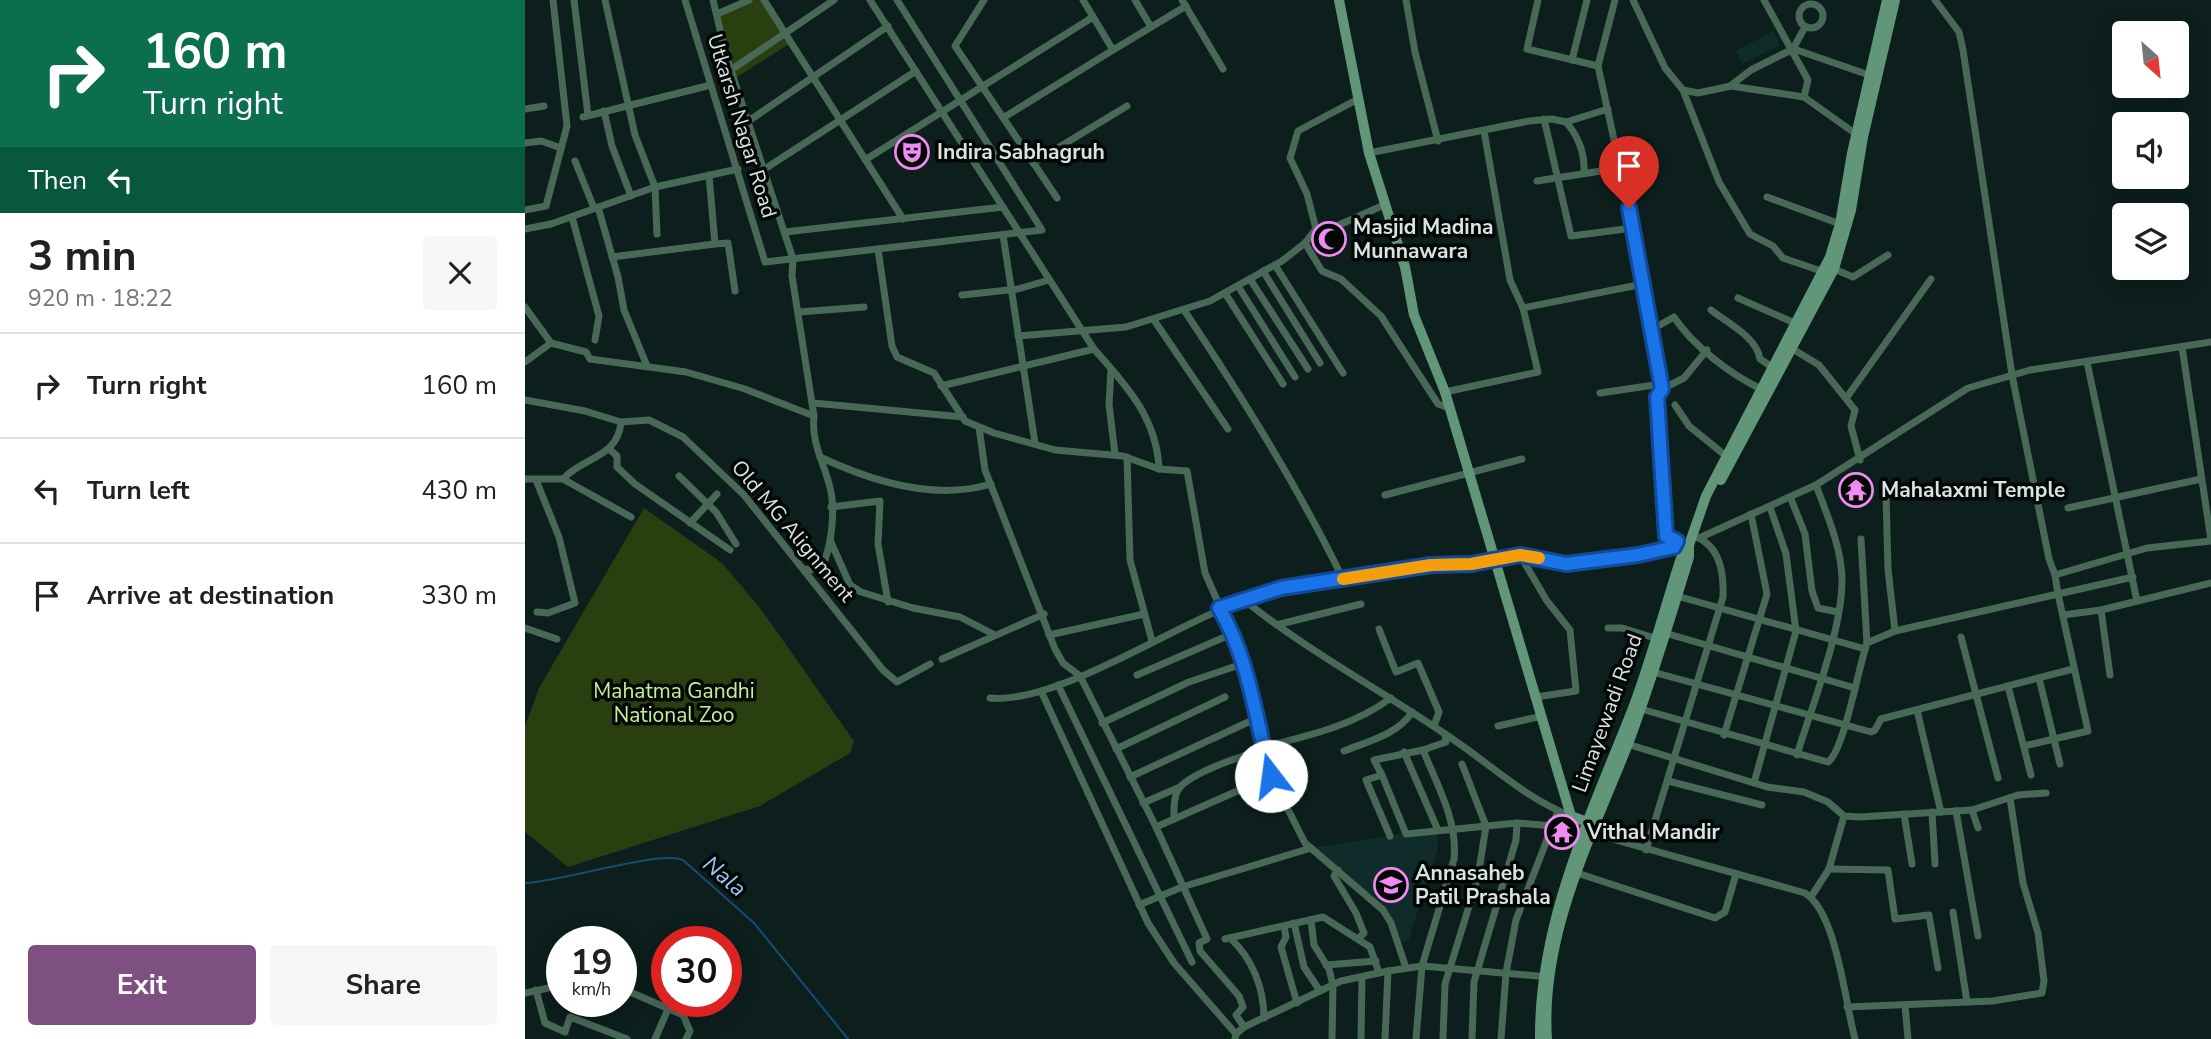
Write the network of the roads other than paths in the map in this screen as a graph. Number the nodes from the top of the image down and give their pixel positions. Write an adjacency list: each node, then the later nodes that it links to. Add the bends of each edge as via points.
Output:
1 (553, 0): 63 (street, via 567,126)
2 (574, 0): 52 (street, via 586,116)
3 (605, 0): 48 (street)
4 (685, 0): 40 (street, Utkarsh Nagar Road)
5 (713, 0): 25 (street)
6 (749, 0): 25 (street)
7 (764, 0): 30 (street)
8 (834, 0): 30 (street)
9 (870, 0): 27 (street)
10 (897, 0): 46 (street)
11 (984, 0): 41 (street, via 955,46)
12 (1083, 0): 26 (street)
13 (1135, 0): 28 (street)
14 (1339, 0): 45 (street)
15 (1406, 0): 61 (street)
16 (1538, 0): 33 (street, via 1527,49)
17 (1587, 0): 33 (street)
18 (1615, 0): 34 (street)
19 (1633, 0): 43 (street, via 1665,68)
20 (1764, 0): 31 (street)
21 (1887, 0): 38 (street)
22 (1895, 0): 60 (street)
23 (1935, 0): 138 (street, via 1959,32 1963,50)
24 (1184, 3): 28 (street); 35 (street)
25 (717, 14): 36 (street)
26 (1094, 18): 32 (street); 41 (street)
27 (888, 26): 37 (street); 39 (street)
28 (1151, 27): 32 (street)
29 (1805, 27): 31 (street)
30 (786, 32): 36 (street); 39 (street)
31 (1793, 49): 38 (street); 42 (street); 44 (street, via 1808,80)
32 (1114, 50): 54 (street)
33 (1572, 60): 34 (street)
34 (1598, 66): 51 (street)
35 (1223, 68)
36 (731, 70): 57 (street)
37 (916, 71): 53 (street); 56 (street)
38 (1869, 75): 60 (street)
39 (814, 77): 56 (street); 57 (street)
40 (711, 85): 48 (street); 69 (street, Utkarsh Nagar Road)
41 (982, 85): 46 (street); 54 (street)
42 (1730, 86): 43 (street, via 1698,93); 44 (street)
43 (1683, 90): 100 (street, via 1719,181 1750,234 1773,246 1783,258)
44 (1804, 97): 60 (street)
45 (1358, 99): 64 (street); 92 (street, via 1299,131 1290,158 1314,216 1316,229)
46 (960, 100): 53 (street); 89 (street, via 1042,230)
47 (544, 106): 50 (street)
48 (628, 106): 52 (street); 75 (street)
49 (1127, 106): 67 (street)
50 (525, 109)
51 (1608, 109): 58 (street); 68 (street)
52 (604, 111): 76 (street)
53 (942, 112): 65 (street); 80 (street)
54 (1003, 118): 67 (street)
55 (1544, 119): 58 (street); 59 (street); 73 (street)
56 (841, 120): 65 (street); 70 (street)
57 (747, 122): 70 (street)
58 (1566, 122): 71 (street, via 1582,148)
59 (1484, 131): 61 (street); 113 (street, via 1510,280)
60 (1860, 136): 85 (street, Limayewadi Road); 100 (street, Limayewadi Road, via 1851,210)
61 (1438, 141): 64 (street)
62 (525, 144): 63 (street, via 541,141)
63 (561, 148): 82 (street, via 546,206)
64 (1369, 153): 79 (street)
65 (865, 160): 84 (street)
66 (575, 161): 81 (street)
67 (1033, 163): 78 (street)
68 (1620, 168): 71 (street); 86 (street)
69 (737, 169): 72 (street); 97 (street, Utkarsh Nagar Road, via 765,262)
70 (763, 170): 88 (street)
71 (1584, 173): 73 (street)
72 (709, 175): 75 (street); 93 (street)
73 (1557, 178): 74 (street); 86 (street, via 1571,236)
74 (1537, 181)
75 (655, 187): 76 (street); 90 (street)
76 (631, 196): 81 (street)
77 (1767, 197): 85 (street)
78 (1057, 198)
79 (1384, 205): 92 (street); 144 (street, via 1405,267 1414,315)
80 (1003, 207): 84 (street); 89 (street)
81 (596, 208): 83 (street); 96 (street)
82 (525, 211)
83 (572, 217): 87 (street); 122 (street, via 599,316)
84 (903, 219): 88 (street)
85 (1840, 224): 100 (street, Limayewadi Road)
86 (1633, 228): 104 (street)
87 (525, 229)
88 (785, 232): 97 (street)
89 (1020, 233): 91 (street); 101 (street)
90 (657, 234)
91 (1003, 235): 94 (street); 106 (street)
92 (1307, 241): 98 (street); 150 (street, via 1322,271 1341,279 1381,316 1438,404)
93 (715, 244): 96 (street); 107 (street, via 728,243)
94 (878, 249): 97 (street); 141 (street, via 897,357 934,373)
95 (1888, 255): 100 (street, via 1853,277)
96 (612, 257): 132 (street, via 624,310)
97 (793, 258): 116 (street)
98 (1275, 265): 99 (street); 137 (street)
99 (1263, 271): 102 (street); 131 (street)
100 (1829, 271): 118 (street, Limayewadi Road); 126 (street, Limayewadi Road)
101 (1049, 279): 106 (street); 119 (street)
102 (1250, 279): 105 (street); 136 (street)
103 (1931, 279): 146 (street)
104 (1643, 284): 113 (street); 120 (street)
105 (1238, 286): 108 (street); 139 (street)
106 (1011, 289): 109 (street); 121 (street)
107 (735, 291)
108 (1225, 293): 114 (street); 140 (street)
109 (962, 295)
110 (1738, 298): 118 (street)
111 (525, 307): 124 (street)
112 (865, 307): 116 (street)
113 (1523, 308): 144 (street, via 1538,372)
114 (1184, 310): 117 (street); 197 (street, via 1263,431)
115 (1711, 310): 133 (street, via 1743,333 1760,359)
116 (799, 312): 148 (street)
117 (1154, 320): 119 (street); 155 (street)
118 (1797, 324): 133 (street, Limayewadi Road)
119 (1081, 330): 121 (street); 127 (street)
120 (1651, 330): 128 (street, via 1674,317 1685,333); 142 (street)
121 (1018, 335): 134 (street)
122 (595, 340)
123 (2211, 342): 125 (street)
124 (551, 344): 129 (street); 132 (street, via 586,352 590,359)
125 (2182, 347): 130 (street); 169 (street)
126 (1791, 348): 143 (street, Limayewadi Road); 146 (street, via 1818,365)
127 (1094, 349): 134 (street); 135 (street)
128 (1707, 350): 142 (street, via 1684,378); 143 (street)
129 (525, 362)
130 (2087, 362): 138 (street); 176 (street)
131 (1320, 363)
132 (647, 366): 151 (street, via 745,389)
133 (1772, 367): 143 (street, Limayewadi Road)
134 (1023, 368): 141 (street); 156 (street)
135 (1111, 369): 158 (street, via 1109,405); 164 (street, via 1146,414 1158,448)
136 (1308, 369)
137 (1342, 373)
138 (2013, 375): 163 (street, via 1968,388); 195 (street)
139 (1295, 377)
140 (1283, 384)
141 (941, 386): 152 (street)
142 (1662, 386): 145 (street); 189 (street, via 1657,397 1666,536)
143 (1764, 390): 159 (street, Limayewadi Road); 182 (street, Limayewadi Road)
144 (1445, 392): 150 (street)
145 (1600, 393)
146 (1847, 397): 163 (street, via 1855,410 1851,426)
147 (525, 400): 153 (street, Old MG Alignment)
148 (813, 403): 151 (street); 152 (street)
149 (1675, 405): 159 (street, via 1689,426)
150 (1449, 408): 165 (street)
151 (814, 416): 160 (street)
152 (963, 417): 154 (street)
153 (621, 422): 157 (street); 194 (street, Old MG Alignment, via 649,421 683,437 744,495)
154 (979, 427): 156 (street); 171 (street)
155 (1229, 429)
156 (1035, 443): 158 (street, via 1055,450)
157 (610, 449): 168 (street); 185 (street, via 617,456 617,467 635,484)
158 (1115, 454): 161 (street)
159 (1726, 456): 182 (street, Limayewadi Road)
160 (820, 457): 171 (street, via 890,482 933,490 968,491); 179 (street, via 832,493)
161 (1127, 457): 164 (street); 211 (street, via 1130,560)
162 (1522, 459): 165 (street)
163 (1860, 460): 172 (street)
164 (1159, 468): 205 (street, via 1187,471 1205,573)
165 (1468, 473): 174 (street); 193 (street)
166 (679, 476): 178 (street)
167 (525, 479): 170 (street)
168 (563, 479): 170 (street); 184 (street)
169 (2201, 479): 176 (street); 190 (street)
170 (536, 480): 208 (street, via 559,537 575,603 548,613)
171 (991, 484): 210 (street, via 1016,557)
172 (1817, 485): 177 (street); 209 (street, via 1836,540 1842,578)
173 (717, 494): 178 (street)
174 (1385, 495)
175 (1886, 495): 219 (street)
176 (2116, 497): 181 (street); 191 (street)
177 (1791, 499): 180 (street); 209 (street, via 1805,534 1818,608)
178 (708, 504): 185 (street); 185 (street, via 733,547)
179 (831, 507): 187 (street); 203 (street, via 880,501 878,544)
180 (1770, 507): 183 (street); 218 (street, via 1786,554)
181 (2068, 508)
182 (1701, 513): 188 (street, Limayewadi Road)
183 (1751, 514): 188 (street); 213 (street, via 1767,594)
184 (631, 517)
185 (690, 523)
186 (1861, 539): 229 (street)
187 (829, 540): 194 (street, via 825,560 811,570); 203 (street, via 850,585)
188 (1694, 540): 189 (street); 200 (street, Limayewadi Road); 206 (street, via 1714,550 1724,579); 225 (street, Limayewadi Road, via 1682,555)
189 (1677, 541): 192 (street, via 1666,551 1577,563)
190 (2211, 541): 191 (street)
191 (2128, 554): 195 (street); 196 (street)
192 (1520, 555): 193 (street); 250 (street, via 1570,630 1576,691)
193 (1494, 561): 197 (street); 250 (street)
194 (804, 569): 233 (street, Old MG Alignment, via 874,660 897,682)
195 (2055, 575): 199 (street)
196 (2133, 577): 199 (street); 202 (street)
197 (1343, 579): 201 (street, via 1281,588)
198 (2211, 583): 202 (street)
199 (2058, 594): 212 (street); 219 (street)
200 (1677, 596): 206 (street); 221 (street, Limayewadi Road)
201 (1244, 600): 205 (street); 214 (street)
202 (2137, 601): 207 (street)
203 (888, 602): 222 (street, via 960,617)
204 (1361, 604): 214 (street)
205 (1219, 608): 220 (street); 228 (street)
206 (1720, 610): 213 (street); 230 (street)
207 (2101, 610): 212 (street); 238 (street)
208 (537, 612)
209 (1838, 612): 227 (street)
210 (1044, 614): 222 (street); 223 (street)
211 (1144, 614): 223 (street); 228 (street)
212 (2063, 615): 236 (street)
213 (1760, 621): 218 (street); 231 (street)
214 (1280, 624): 253 (street)
215 (525, 628): 226 (street)
216 (1608, 628): 225 (street)
217 (1379, 629): 264 (street, via 1396,672 1418,663 1439,712)
218 (1796, 631): 227 (street); 235 (street)
219 (1895, 631): 229 (street)
220 (1234, 633): 234 (street); 240 (street)
221 (1665, 633): 230 (street); 237 (street, Limayewadi Road)
222 (993, 634): 232 (street)
223 (1049, 635): 239 (street, via 1063,663)
224 (1961, 637): 248 (street)
225 (1655, 638): 269 (street, Limayewadi Road)
226 (557, 639)
227 (1831, 640): 229 (street); 242 (street)
228 (1152, 641): 239 (street)
229 (1865, 646): 246 (street)
230 (1710, 648): 231 (street); 244 (street)
231 (1749, 658): 235 (street); 251 (street)
232 (942, 659)
233 (930, 663)
234 (1245, 663): 260 (street); 261 (street, via 1189,682)
235 (1785, 669): 242 (street); 254 (street)
236 (2073, 669): 241 (street); 268 (street, via 2088,731)
237 (1653, 672): 244 (street); 255 (street, Limayewadi Road)
238 (2110, 675)
239 (1080, 676): 243 (street); 261 (street)
240 (1137, 676)
241 (2039, 678): 245 (street); 268 (street)
242 (1819, 679): 246 (street); 259 (street)
243 (1058, 685): 247 (street); 320 (street)
244 (1697, 686): 251 (street); 262 (street)
245 (2008, 686): 248 (street); 271 (street)
246 (1854, 688): 263 (street)
247 (1041, 691): 252 (street); 322 (street)
248 (1974, 695): 256 (street); 285 (street)
249 (1225, 697): 272 (street)
250 (1536, 697): 258 (street)
251 (1737, 697): 254 (street); 267 (street)
252 (990, 698)
253 (1391, 698): 257 (street); 273 (street, via 1373,711 1321,733)
254 (1775, 708): 259 (street); 270 (street)
255 (1641, 709): 262 (street); 269 (street, Limayewadi Road)
256 (1917, 710): 263 (street, via 1879,720 1873,732); 297 (street)
257 (1412, 712): 264 (street); 275 (street, via 1382,736)
258 (1542, 716): 265 (street); 299 (street)
259 (1808, 717): 263 (street); 277 (street)
260 (1257, 718): 273 (street); 284 (street)
261 (1102, 723): 272 (street)
262 (1686, 724): 267 (street); 278 (street)
263 (1844, 725): 277 (street, via 1832,760)
264 (1434, 726): 266 (street)
265 (1498, 726)
266 (1444, 733): 274 (street, via 1446,742); 294 (street, via 1543,805)
267 (1724, 735): 270 (street)
268 (2054, 739): 271 (street); 280 (street)
269 (1624, 743): 278 (street); 306 (street, Limayewadi Road)
270 (1764, 746): 277 (street); 287 (street)
271 (2024, 746): 282 (street)
272 (1116, 749): 284 (street)
273 (1264, 749): 283 (street); 288 (street)
274 (1423, 750): 276 (street); 308 (street)
275 (1344, 751)
276 (1404, 752): 281 (street, via 1374,760); 307 (street)
277 (1797, 755)
278 (1675, 759): 286 (street); 287 (street)
279 (1462, 764): 303 (street)
280 (2060, 764)
281 (1382, 775): 307 (street, via 1406,834); 310 (street, via 1366,780)
282 (2031, 775)
283 (1271, 776): 301 (street); 311 (street)
284 (1131, 777): 291 (street)
285 (1998, 778)
286 (1668, 781): 292 (street); 312 (street)
287 (1754, 783): 300 (street, via 1804,792)
288 (1180, 787): 291 (street); 301 (street)
289 (2046, 793): 290 (street)
290 (2010, 797): 293 (street); 346 (street, via 2024,883 2038,933 2042,993)
291 (1143, 803): 305 (street)
292 (1762, 805)
293 (1972, 810): 295 (street); 309 (street)
294 (1558, 811): 299 (street); 304 (street)
295 (1956, 811): 297 (street); 327 (street)
296 (1932, 812): 297 (street); 298 (street); 314 (street)
297 (1941, 812)
298 (1904, 814): 300 (street); 313 (street)
299 (1571, 816): 306 (street)
300 (1845, 816): 315 (street)
301 (1174, 819): 305 (street)
302 (1517, 823): 303 (street); 304 (street); 336 (street)
303 (1486, 826): 308 (street); 335 (street, via 1478,877)
304 (1552, 826): 338 (street, via 1516,920)
305 (1156, 827): 319 (street)
306 (1591, 827): 312 (street); 317 (street, Limayewadi Road); 339 (street, Limayewadi Road, via 1558,907)
307 (1437, 828): 308 (street)
308 (1453, 828): 332 (street, via 1454,859)
309 (1978, 828)
310 (1390, 836)
311 (1311, 848): 316 (street); 319 (street)
312 (1646, 850): 318 (street)
313 (1912, 864)
314 (1935, 864)
315 (1829, 869): 321 (street); 334 (street, via 1888,870 1895,919 1929,915)
316 (1338, 870): 328 (street, via 1334,876 1364,933); 333 (street, via 1383,910)
317 (1577, 873): 318 (street, via 1715,918 1725,912); 339 (street, Limayewadi Road)
318 (1735, 874): 321 (street)
319 (1182, 887): 320 (street); 353 (street, via 1207,939 1199,943 1201,951 1239,996 1243,1007 1236,1015)
320 (1159, 896): 322 (street); 330 (street)
321 (1811, 897): 349 (street, via 1829,935)
322 (1139, 905): 354 (street, via 1174,963)
323 (1953, 912): 346 (street)
324 (1311, 920): 325 (street); 328 (street, via 1330,919); 331 (street, via 1314,944)
325 (1294, 923): 326 (street); 344 (street, via 1304,967)
326 (1284, 926): 347 (street, via 1286,937 1281,947); 352 (street, via 1227,939 1247,958 1264,1000)
327 (1978, 936)
328 (1359, 938): 329 (street)
329 (1376, 961): 331 (street); 337 (street)
330 (1192, 962)
331 (1326, 965): 341 (street)
332 (1422, 966): 333 (street); 335 (street); 361 (street)
333 (1406, 968): 337 (street)
334 (1938, 968)
335 (1450, 969): 336 (street); 362 (street)
336 (1477, 971): 338 (street); 363 (street)
337 (1384, 972): 340 (street); 360 (street)
338 (1506, 973): 339 (street); 364 (street)
339 (1546, 976): 365 (street); 366 (street)
340 (1362, 977): 341 (street); 359 (street)
341 (1333, 985): 344 (street); 358 (street)
342 (546, 988): 343 (street)
343 (536, 990): 345 (street); 355 (street, via 545,1023 565,1032 570,1017)
344 (1320, 991): 347 (street)
345 (525, 993)
346 (1967, 1002): 348 (street)
347 (1297, 1003): 352 (street)
348 (1905, 1004): 349 (street); 368 (street)
349 (1847, 1007): 367 (street)
350 (665, 1017): 356 (street)
351 (684, 1017): 357 (street, via 690,1031)
352 (1264, 1018): 353 (street)
353 (1244, 1027): 354 (street)
354 (1235, 1037)
355 (627, 1039)
356 (655, 1039)
357 (686, 1039)
358 (1332, 1039)
359 (1361, 1039)
360 (1385, 1039)
361 (1416, 1039)
362 (1443, 1039)
363 (1472, 1039)
364 (1501, 1039)
365 (1540, 1039)
366 (1547, 1039)
367 (1855, 1039)
368 (1908, 1039)

